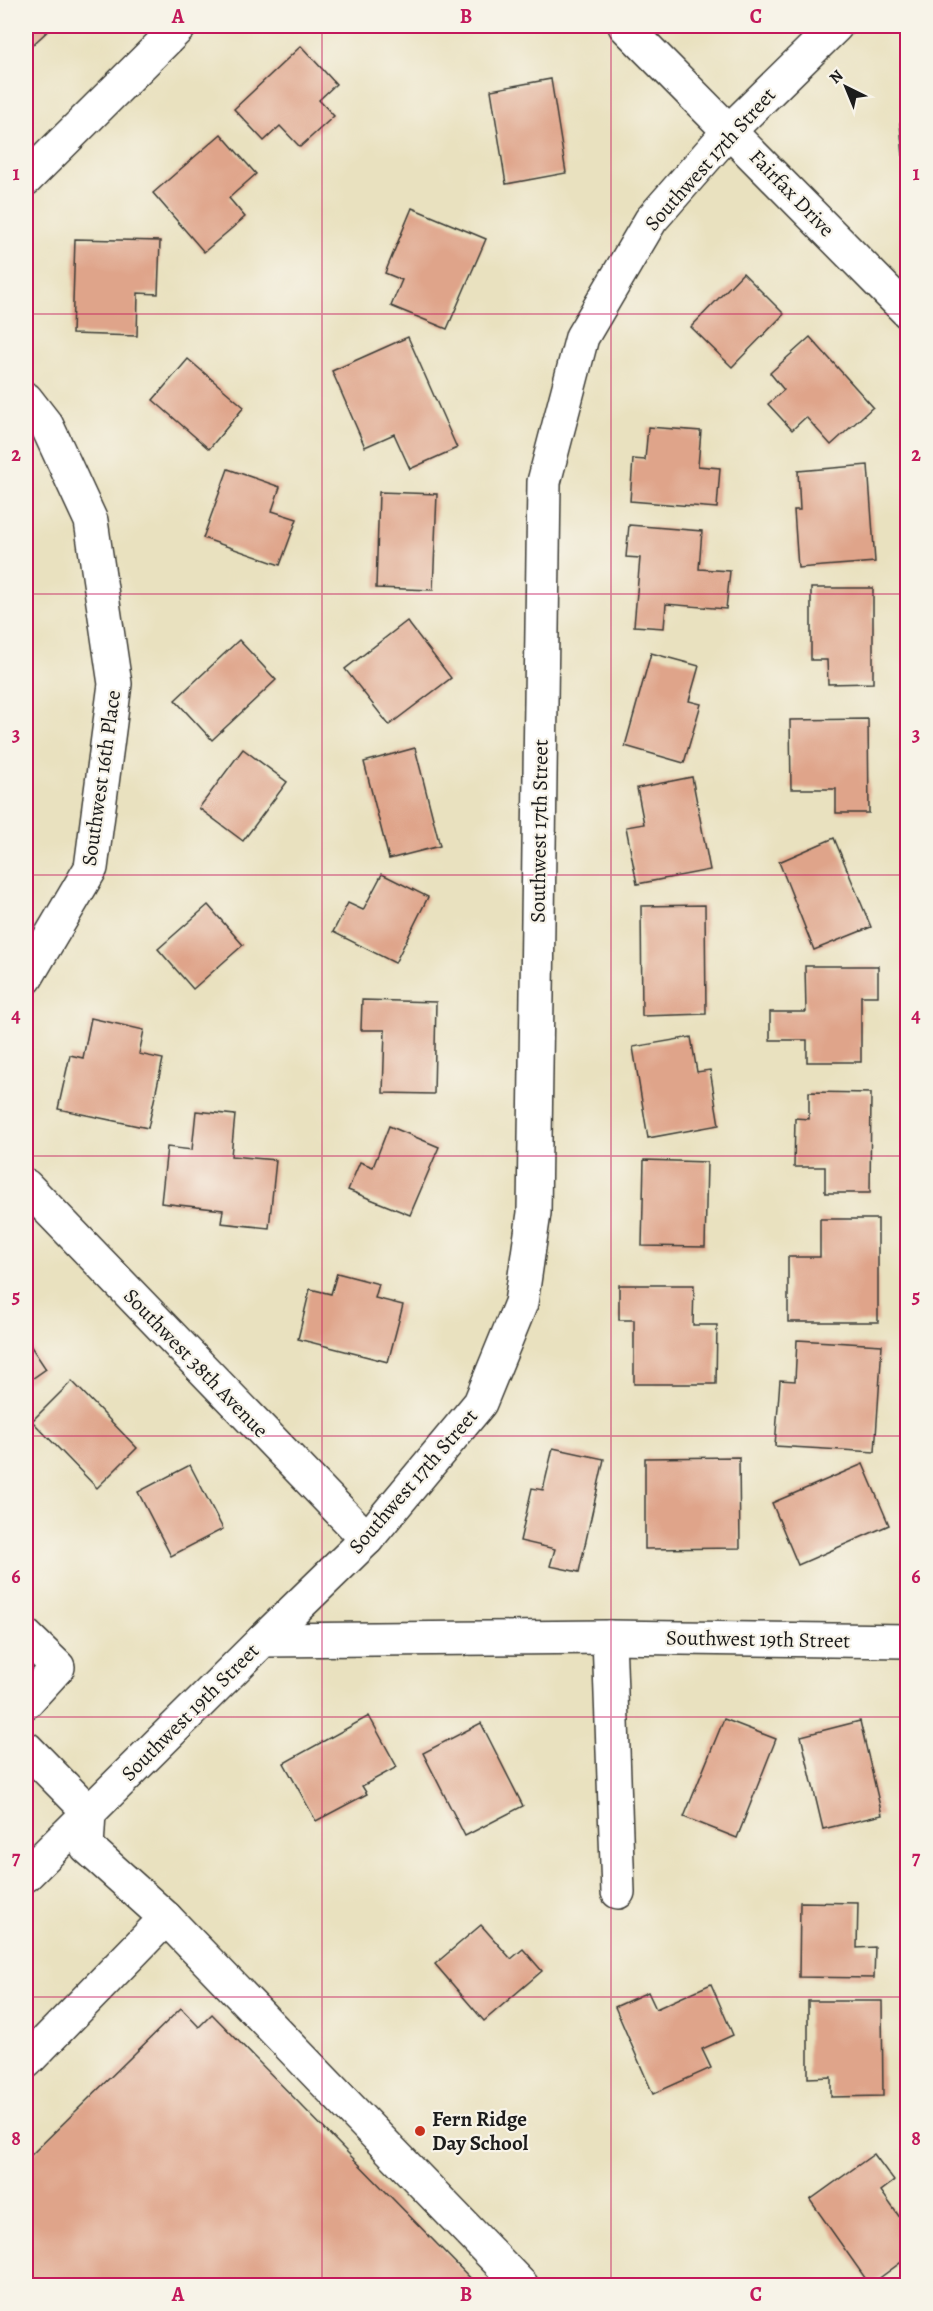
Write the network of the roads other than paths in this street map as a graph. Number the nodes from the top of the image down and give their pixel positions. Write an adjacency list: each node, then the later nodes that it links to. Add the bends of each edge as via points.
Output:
1 (180, 26): 5 (street)
2 (624, 26): 4 (street, Fairfax Drive)
3 (836, 26): 4 (street, Southwest 17th Street)
4 (730, 130): 6 (street, Fairfax Drive); 10 (street, Southwest 17th Street, via 651,220 582,337 544,482 534,1213 521,1303 480,1403)
5 (26, 179)
6 (908, 312)
7 (26, 399): 8 (street, Southwest 16th Place, via 47,426 91,521 115,684 91,868)
8 (26, 978)
9 (26, 1186): 10 (street, Southwest 38th Avenue)
10 (367, 1539): 13 (street, Southwest 17th Street)
11 (26, 1636): 15 (street, via 58,1667)
12 (609, 1637): 13 (street, Southwest 19th Street); 14 (street, Southwest 19th Street); 19 (street)
13 (263, 1640): 17 (street, Southwest 19th Street)
14 (908, 1641)
15 (26, 1702)
16 (26, 1748): 17 (street)
17 (89, 1812): 18 (street, Southwest 19th Street); 20 (street, via 87,1847)
18 (26, 1875)
19 (618, 1892)
20 (166, 1918): 21 (street); 22 (street)
21 (26, 2062)
22 (522, 2286)

